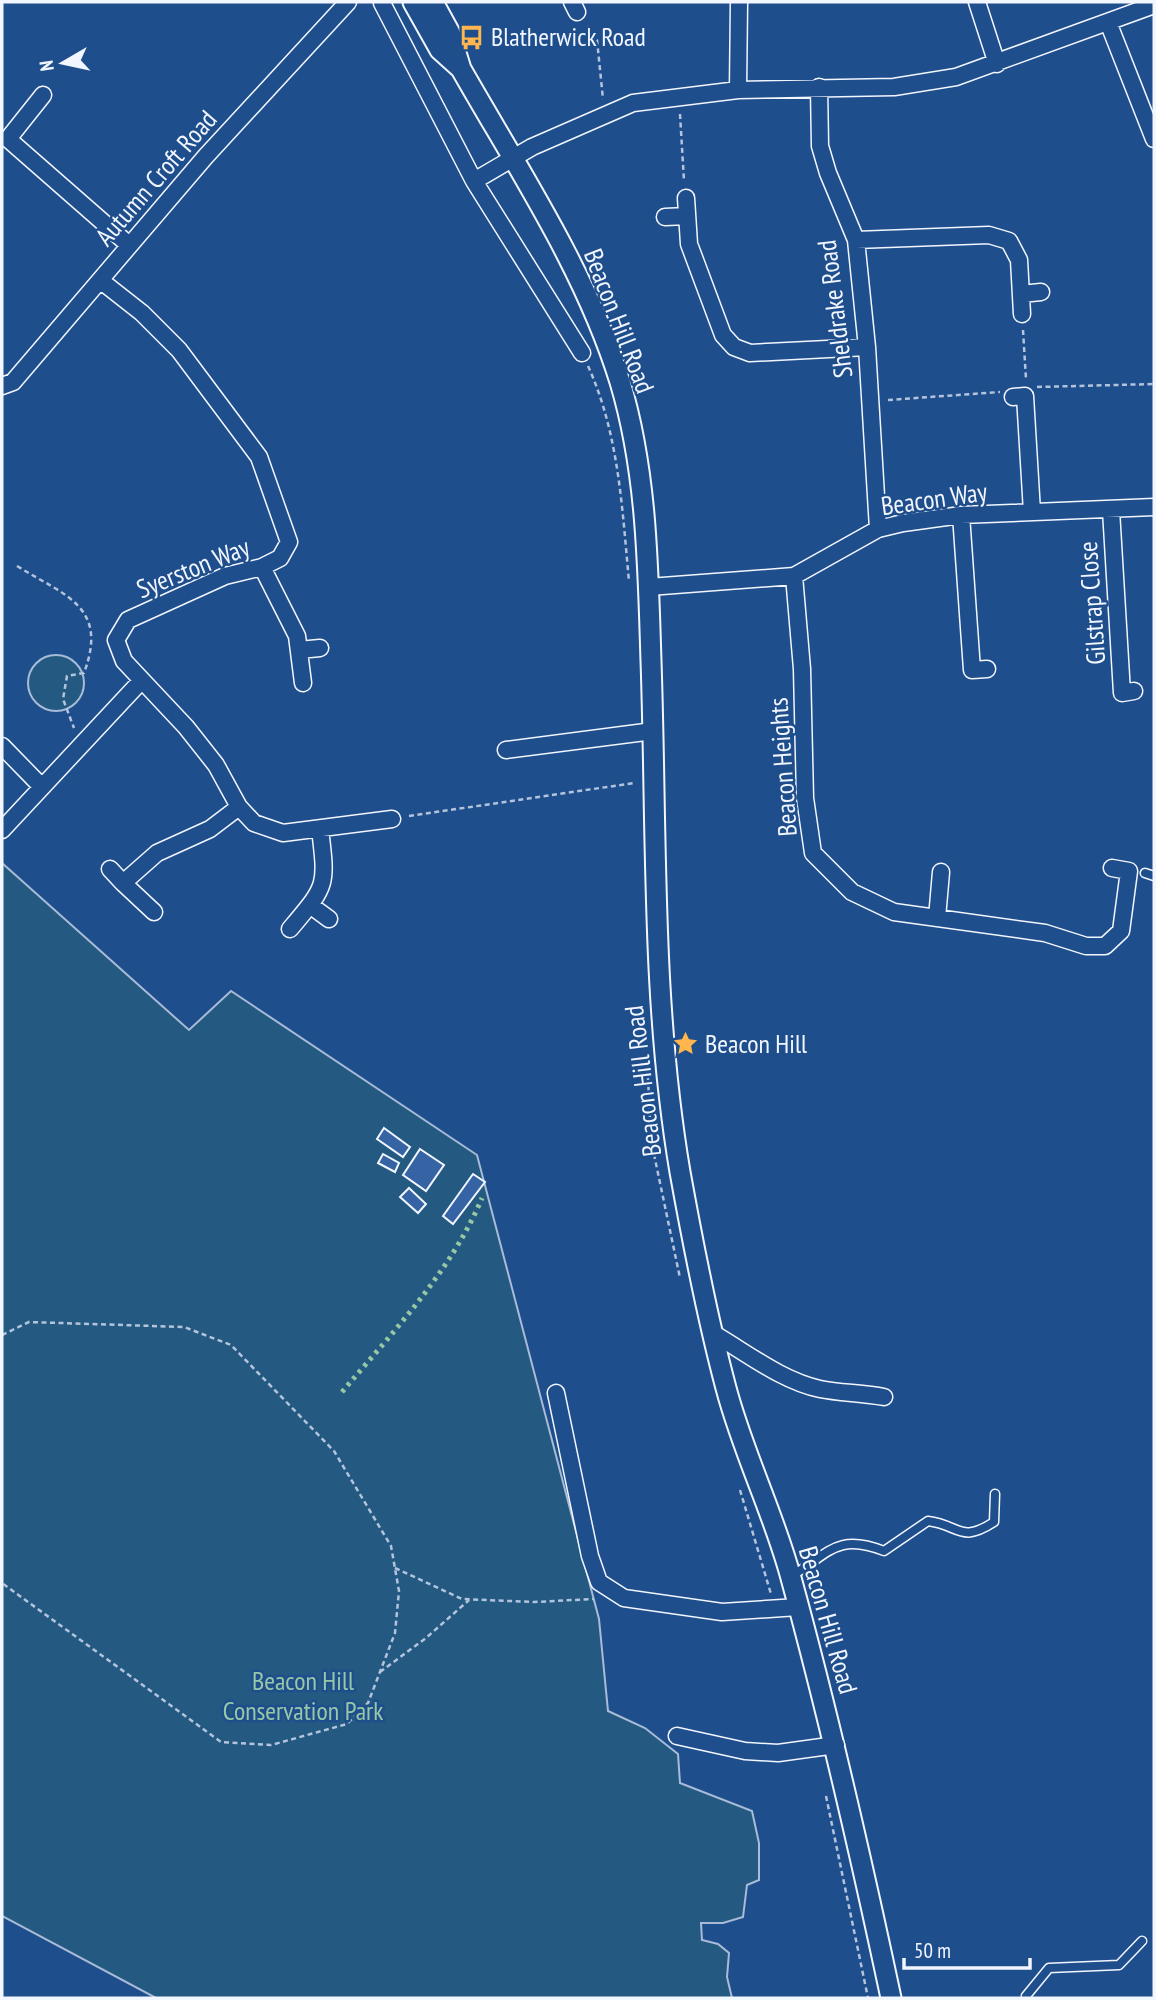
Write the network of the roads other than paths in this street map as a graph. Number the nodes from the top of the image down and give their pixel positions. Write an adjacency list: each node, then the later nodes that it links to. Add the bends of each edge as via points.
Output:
1 (348, 2): 22 (street, Autumn Croft Road)
2 (413, 2): 10 (street, Beacon Hill Road, via 440,50)
3 (433, 2): 10 (street, Beacon Hill Road, via 450,33)
4 (738, 2): 12 (street)
5 (977, 2): 9 (street)
6 (382, 4): 17 (street, Beacon Hill Road)
7 (1154, 5): 8 (street)
8 (1108, 22): 9 (street); 14 (street)
9 (997, 64): 11 (street, via 956,77 894,87)
10 (461, 69): 16 (street, Beacon Hill Road)
11 (819, 88): 12 (street); 21 (street, Sheldrake Road, via 820,146)
12 (738, 89): 16 (street, via 634,103)
13 (43, 95): 15 (street)
14 (1154, 139)
15 (5, 143): 22 (street)
16 (511, 158): 17 (street); 38 (street, Beacon Hill Road, via 577,275 620,381 642,484)
17 (474, 181): 28 (street, Beacon Hill Road)
18 (686, 198): 19 (street)
19 (687, 216): 20 (street); 27 (street, via 689,244 723,335 734,347 750,353)
20 (665, 217)
21 (856, 240): 25 (street, via 989,235 1009,240 1019,260); 27 (street, Sheldrake Road)
22 (129, 245): 23 (street, Autumn Croft Road)
23 (100, 280): 29 (street, Autumn Croft Road, via 13,382); 36 (street, Syerston Way, via 179,350 259,457 289,542 281,558)
24 (1041, 292): 25 (street)
25 (1021, 294): 26 (street)
26 (1022, 314)
27 (867, 347): 35 (street, Sheldrake Road)
28 (582, 353)
29 (2, 386)
30 (1025, 396): 33 (street)
31 (1154, 507): 32 (street, Beacon Way)
32 (1111, 510): 33 (street, Beacon Way); 44 (street, Gilstrap Close)
33 (1032, 512): 34 (street, Beacon Way)
34 (961, 515): 35 (street, Beacon Way); 41 (street)
35 (878, 529): 37 (street, Beacon Way)
36 (262, 568): 40 (street, via 297,636); 42 (street, Syerston Way, via 225,576 128,620 116,640 124,662)
37 (793, 576): 38 (street, Beacon Way); 59 (street, Beacon Heights, via 802,669 805,798 813,853 852,892 894,912)
38 (649, 587): 45 (street, Beacon Hill Road)
39 (320, 648): 40 (street)
40 (299, 650): 43 (street)
41 (972, 670)
42 (142, 680): 48 (street); 49 (street, Syerston Way, via 187,727 216,765)
43 (303, 683)
44 (1122, 693)
45 (653, 731): 47 (street); 62 (street, Beacon Hill Road, via 656,955 665,1066 691,1228)
46 (2, 746): 48 (street)
47 (506, 750)
48 (42, 787): 51 (street)
49 (239, 807): 52 (street, Syerston Way, via 254,823 283,834); 56 (street, via 210,829 157,853)
50 (392, 818): 52 (street, Syerston Way)
51 (2, 830)
52 (320, 830): 57 (street, via 326,874)
53 (110, 869): 56 (street)
54 (941, 872): 59 (street)
55 (1135, 872): 59 (street, Beacon Heights, via 1121,931 1105,946)
56 (123, 883): 58 (street)
57 (310, 905): 60 (street); 61 (street)
58 (154, 912)
59 (937, 918)
60 (329, 919)
61 (290, 929)
62 (714, 1334): 64 (street, via 792,1380 821,1389); 66 (street, Beacon Hill Road, via 727,1391)
63 (556, 1393): 67 (street, via 599,1582 625,1598 722,1612)
64 (884, 1397)
65 (995, 1494): 66 (lane, via 994,1522 976,1534 959,1534 940,1522 928,1521 884,1551 845,1543 825,1551)
66 (791, 1576): 67 (street, Beacon Hill Road)
67 (798, 1607): 69 (street, Beacon Hill Road)
68 (677, 1736): 69 (street, via 745,1752 778,1753)
69 (836, 1745): 72 (street, Beacon Hill Road)
70 (1142, 1941): 71 (lane, via 1119,1965 1049,1968)
71 (1026, 1996)
72 (891, 1998)

